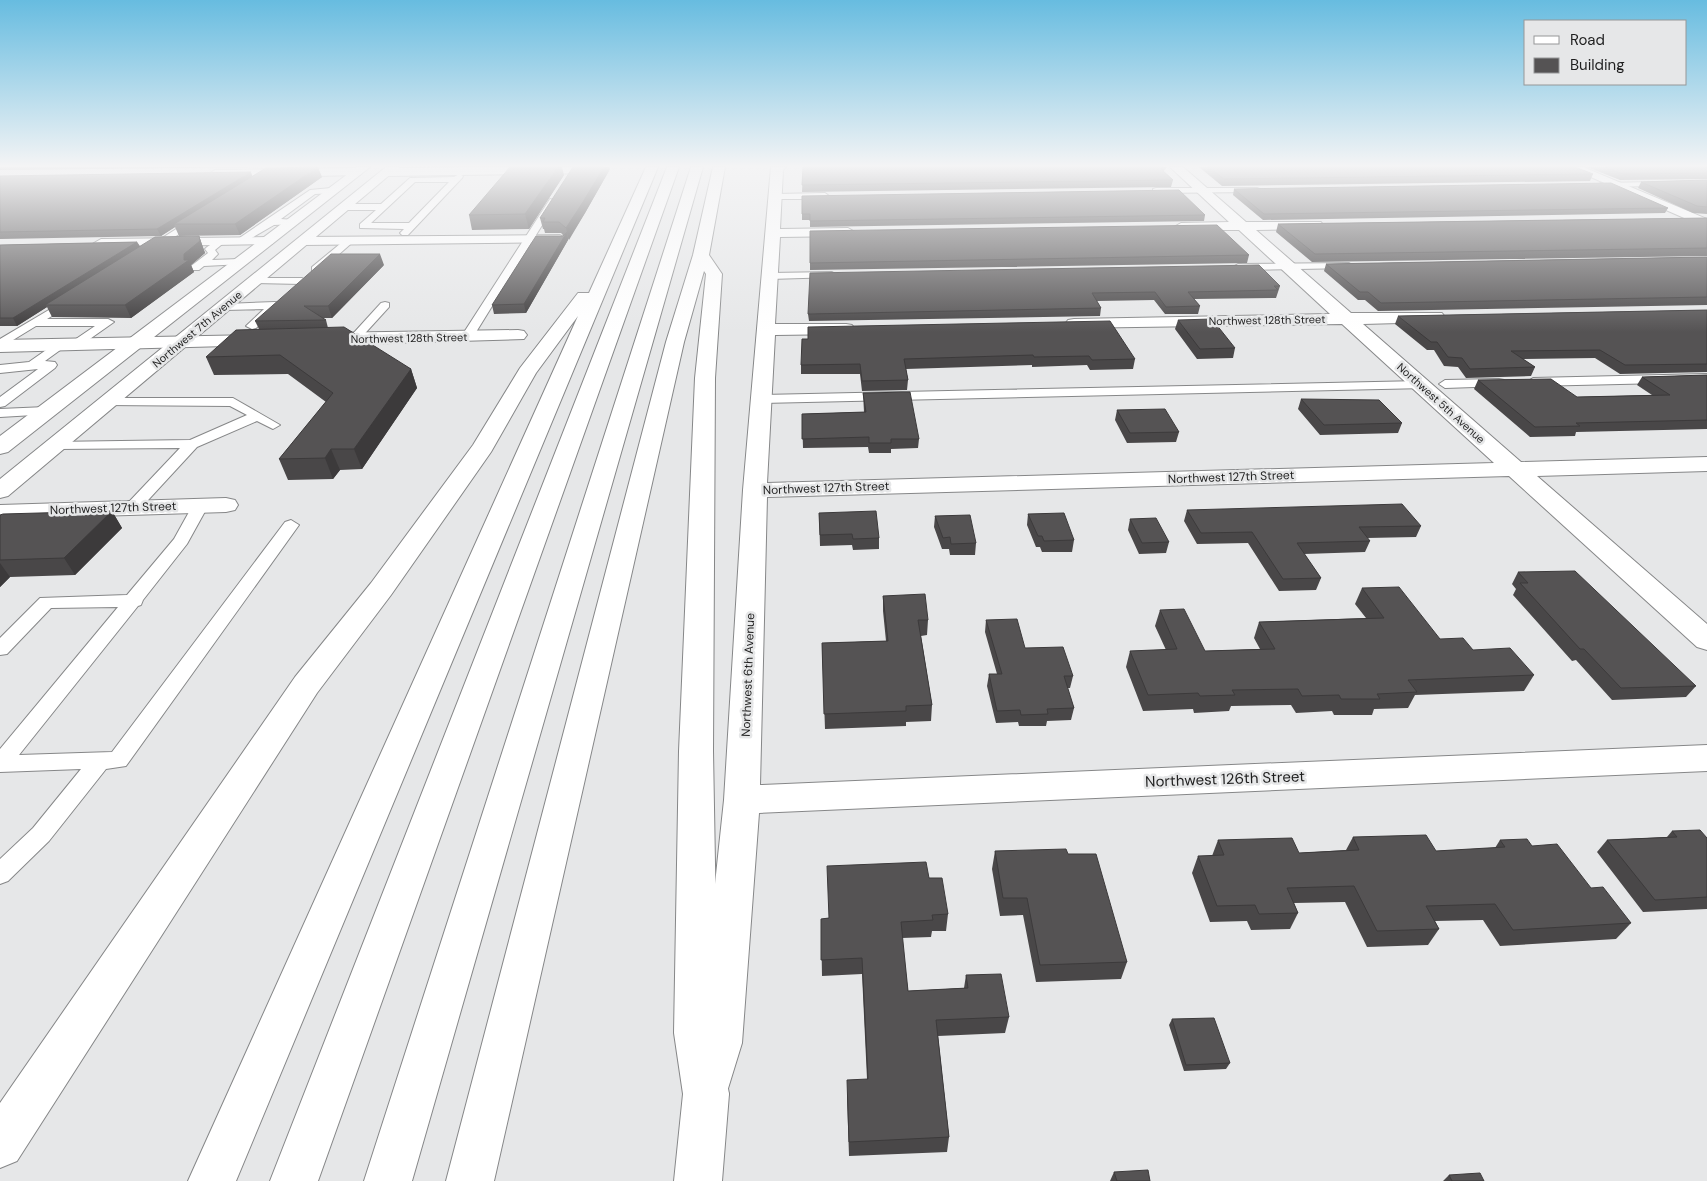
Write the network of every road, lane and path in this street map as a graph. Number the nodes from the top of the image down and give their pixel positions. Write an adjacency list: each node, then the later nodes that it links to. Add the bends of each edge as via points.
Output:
1 (193, 222): 28 (lane)
2 (272, 222): 24 (lane)
3 (285, 222): 25 (main road, Northwest 7th Avenue)
4 (293, 222): 26 (main road, via 295,232)
5 (327, 222): 26 (main road, Northwest 7th Avenue)
6 (367, 222): 16 (lane, via 363,226)
7 (416, 222): 16 (lane)
8 (540, 222): 23 (lane)
9 (628, 222): 34 (main road)
10 (652, 222): 100 (main road)
11 (680, 222): 101 (main road)
12 (708, 222): 31 (main road)
13 (774, 222): 20 (main road, Northwest 6th Avenue)
14 (1239, 222): 17 (main road, Northwest 5th Avenue)
15 (1332, 225): 17 (main road)
16 (412, 226): 22 (lane)
17 (1243, 226): 18 (main road); 36 (main road, Northwest 5th Avenue)
18 (1165, 227)
19 (861, 231): 20 (main road)
20 (773, 233): 40 (main road, Northwest 6th Avenue)
21 (560, 239): 23 (main road)
22 (397, 240): 23 (main road); 27 (main road)
23 (528, 240): 55 (lane)
24 (240, 241): 25 (main road); 29 (main road)
25 (267, 241): 33 (main road, via 281,250); 35 (main road, Northwest 7th Avenue)
26 (304, 241): 27 (main road); 33 (main road, Northwest 7th Avenue)
27 (349, 241): 41 (lane)
28 (161, 242): 29 (main road); 30 (main road); 32 (lane)
29 (221, 242): 35 (lane, via 210,249 213,254 198,265)
30 (85, 244)
31 (701, 256): 97 (main road, via 714,274 705,378 696,751 696,1032); 102 (main road, via 675,342)
32 (137, 258)
33 (281, 260): 42 (main road, Northwest 7th Avenue)
34 (612, 260): 98 (main road, via 528,372 483,447 387,581 306,685); 99 (main road)
35 (239, 262): 60 (main road, Northwest 7th Avenue)
36 (1289, 266): 37 (lane); 38 (lane); 48 (main road, Northwest 5th Avenue)
37 (1358, 266)
38 (1225, 268)
39 (840, 275): 40 (lane)
40 (770, 276): 53 (main road, Northwest 6th Avenue)
41 (302, 281): 42 (lane); 43 (lane)
42 (254, 282): 46 (main road, Northwest 7th Avenue)
43 (293, 288)
44 (81, 293): 49 (lane)
45 (385, 305): 56 (lane)
46 (225, 306): 51 (lane, via 275,305); 59 (main road, Northwest 7th Avenue)
47 (1458, 316): 48 (main road, Northwest 128th Street)
48 (1348, 319): 50 (main road, Northwest 128th Street); 67 (main road, Northwest 5th Avenue)
49 (33, 323): 61 (lane); 62 (lane, via 108,322)
50 (1052, 325)
51 (252, 326)
52 (865, 328): 53 (main road)
53 (766, 330): 68 (main road, Northwest 6th Avenue)
54 (518, 336): 55 (main road, Northwest 128th Street)
55 (467, 337): 56 (main road, Northwest 128th Street)
56 (354, 339): 58 (main road, Northwest 128th Street)
57 (277, 340): 59 (main road)
58 (306, 340)
59 (182, 342): 60 (main road); 69 (main road, Northwest 7th Avenue)
60 (134, 343): 62 (main road); 71 (main road, Northwest 7th Avenue)
61 (0, 345): 62 (main road)
62 (68, 345): 63 (lane)
63 (32, 364): 64 (lane); 70 (lane, via 51,365)
64 (0, 368)
65 (1707, 378): 66 (lane)
66 (1445, 384)
67 (1421, 385): 68 (lane); 81 (main road, Northwest 5th Avenue)
68 (762, 399): 82 (main road, Northwest 6th Avenue)
69 (110, 402): 73 (lane, via 233,402); 77 (main road, Northwest 7th Avenue)
70 (0, 403)
71 (46, 412): 72 (lane); 75 (main road, Northwest 7th Avenue)
72 (0, 413)
73 (257, 416): 74 (lane); 76 (lane)
74 (273, 425)
75 (26, 426): 78 (main road, Northwest 7th Avenue); 80 (main road, via 41,434)
76 (192, 444): 77 (lane); 86 (lane)
77 (57, 445): 83 (main road, Northwest 7th Avenue)
78 (0, 447)
79 (1707, 464): 81 (main road, Northwest 127th Street)
80 (0, 466)
81 (1514, 469): 82 (main road, Northwest 127th Street); 90 (main road, Northwest 5th Avenue)
82 (755, 490): 95 (main road, Northwest 6th Avenue)
83 (0, 491)
84 (226, 505): 85 (main road, Northwest 127th Street)
85 (200, 506): 86 (main road, Northwest 127th Street); 89 (lane, via 182,541)
86 (132, 508): 87 (main road, Northwest 127th Street)
87 (0, 512)
88 (291, 525): 93 (lane, via 118,760)
89 (135, 601): 91 (lane, via 46,602); 94 (lane)
90 (1707, 640)
91 (0, 648)
92 (1707, 758): 95 (main road, Northwest 126th Street)
93 (100, 761): 94 (lane); 96 (lane, via 26,850)
94 (0, 764)
95 (742, 800): 97 (main road, Northwest 6th Avenue, via 720,1043)
96 (0, 874)
97 (706, 1094): 103 (main road, Northwest 6th Avenue)
98 (0, 1144)
99 (212, 1181)
100 (294, 1181)
101 (388, 1181)
102 (470, 1181)
103 (698, 1181)

